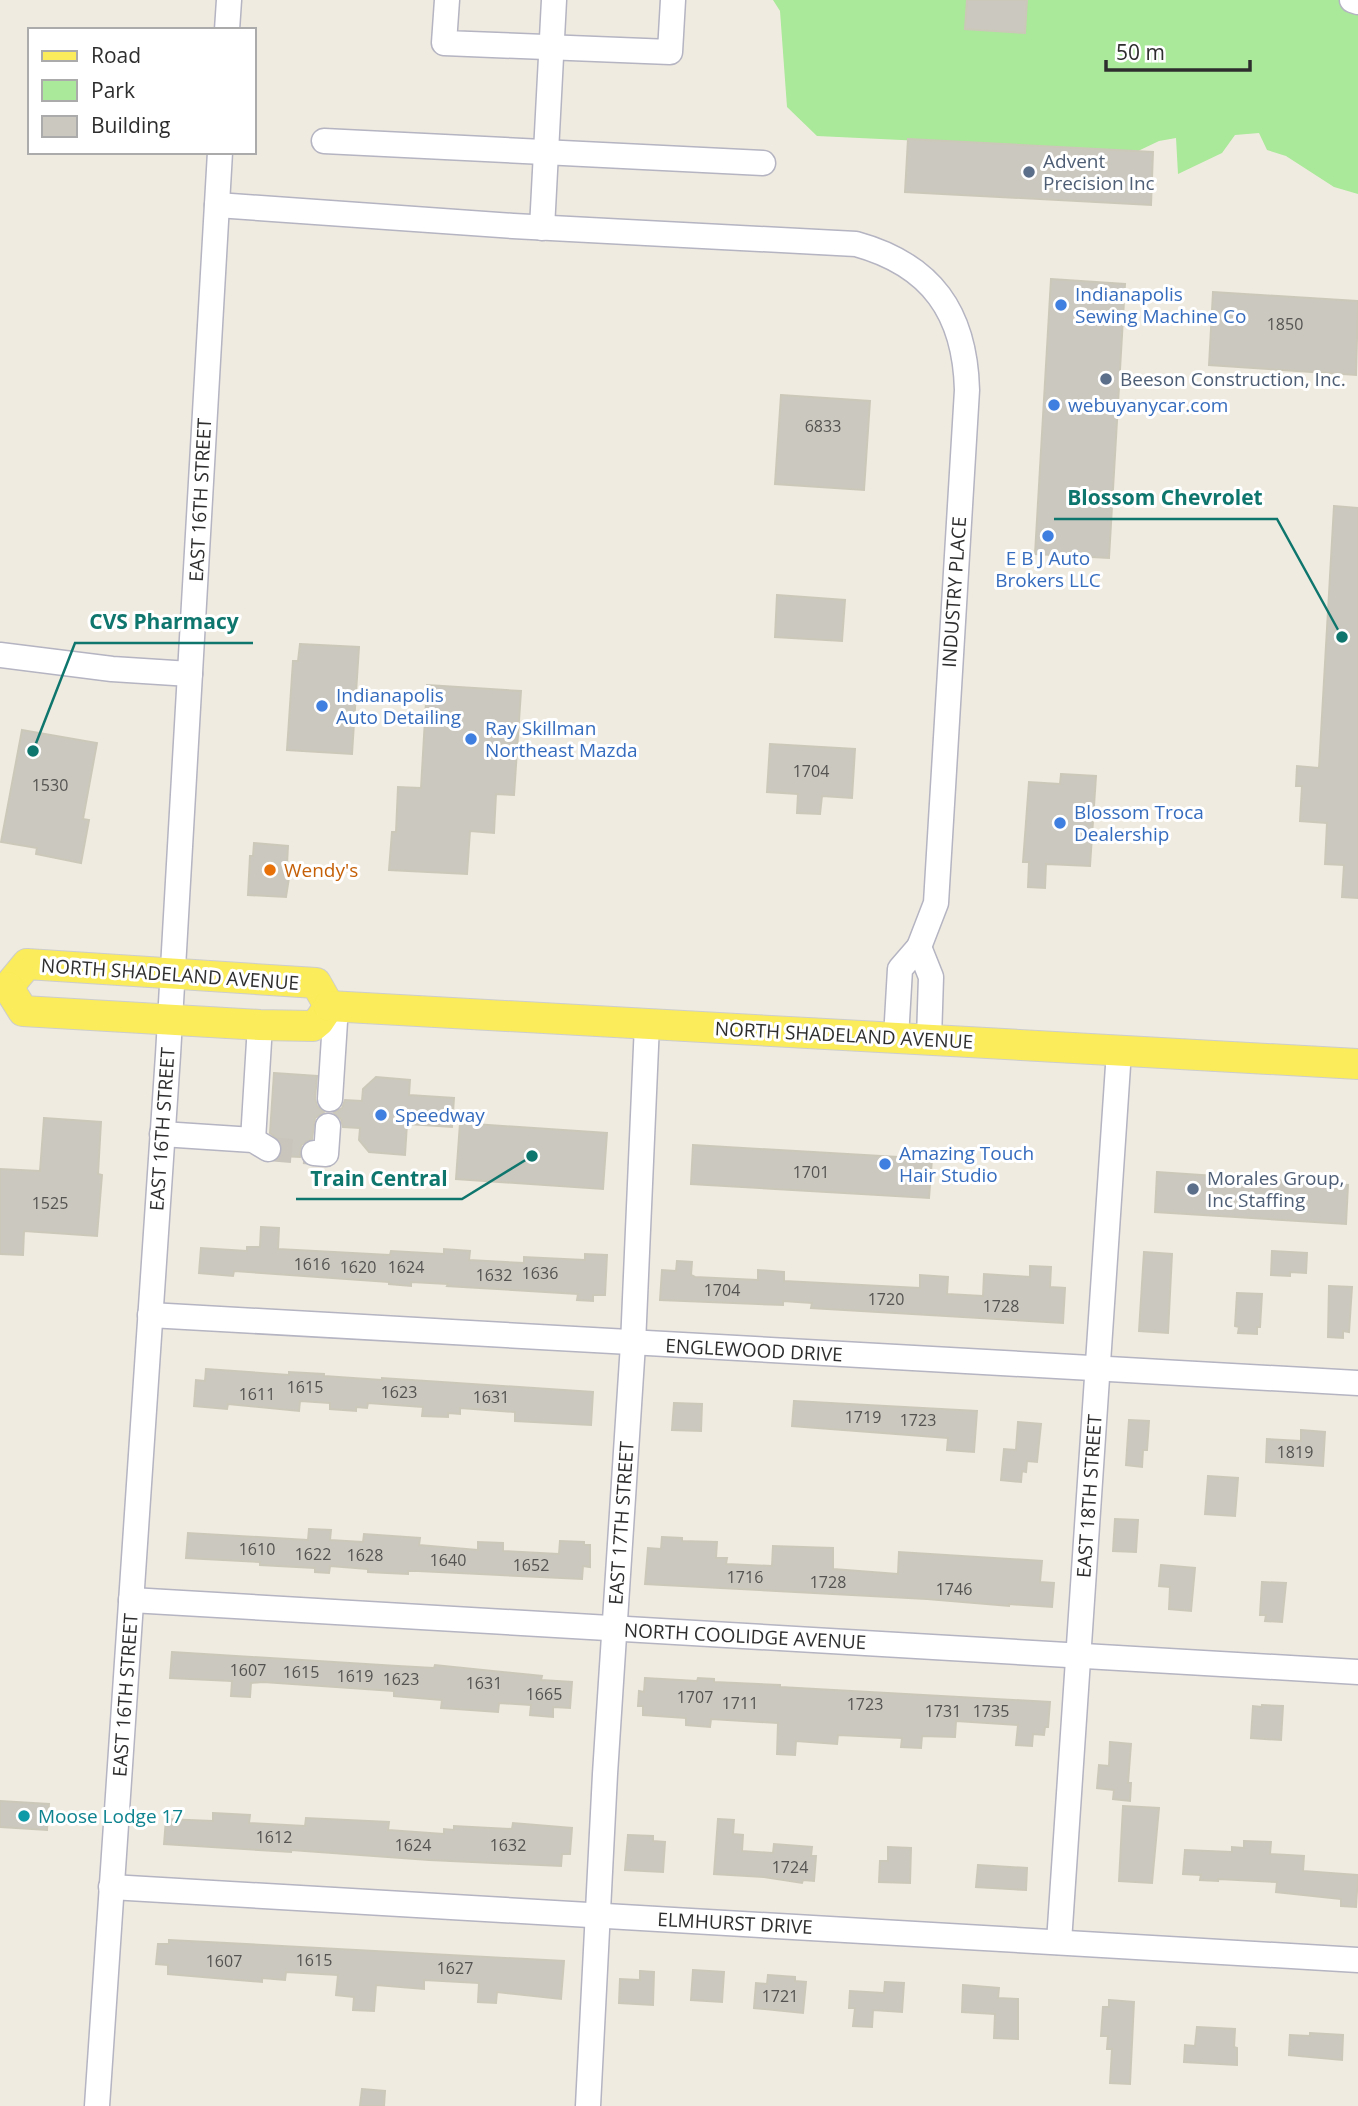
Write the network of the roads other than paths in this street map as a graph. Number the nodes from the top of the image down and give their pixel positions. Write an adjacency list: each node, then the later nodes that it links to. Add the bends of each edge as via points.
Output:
1 (229, 0): 7 (street)
2 (447, 0): 8 (street, via 444,43)
3 (554, 0): 8 (street)
4 (673, 0): 8 (street, via 670,52)
5 (1352, 0): 6 (street)
6 (1358, 2)
7 (228, 28)
8 (552, 47): 10 (street)
9 (324, 141): 10 (street)
10 (545, 152): 12 (street); 14 (street)
11 (220, 154): 13 (street, EAST 16TH STREET)
12 (763, 163)
13 (217, 205): 14 (street); 16 (street, EAST 16TH STREET)
14 (542, 228): 17 (street, INDUSTRY PLACE, via 856,244 897,258 938,292 953,317 966,364 967,390 936,903)
15 (0, 655): 16 (street)
16 (190, 674): 18 (street, EAST 16TH STREET)
17 (919, 947): 24 (street, INDUSTRY PLACE, via 900,969); 25 (street, via 931,977)
18 (173, 974): 19 (main road, NORTH SHADELAND AVENUE, via 27,964); 20 (main road, NORTH SHADELAND AVENUE, via 316,983); 21 (street, EAST 16TH STREET)
19 (4, 987): 21 (main road, NORTH SHADELAND AVENUE, via 23,1011)
20 (332, 1006): 22 (main road, NORTH SHADELAND AVENUE); 23 (main road, NORTH SHADELAND AVENUE, via 313,1026); 28 (street)
21 (170, 1020): 23 (main road, NORTH SHADELAND AVENUE); 30 (street, EAST 16TH STREET)
22 (647, 1024): 24 (main road, NORTH SHADELAND AVENUE); 33 (street, EAST 17TH STREET)
23 (260, 1025): 30 (street, via 261,1145)
24 (896, 1038): 25 (main road, NORTH SHADELAND AVENUE)
25 (929, 1039): 26 (main road, NORTH SHADELAND AVENUE)
26 (1119, 1051): 27 (main road, NORTH SHADELAND AVENUE); 34 (street, EAST 18TH STREET)
27 (1358, 1064)
28 (330, 1099)
29 (328, 1126): 31 (street, via 326,1154)
30 (162, 1134): 32 (street, EAST 16TH STREET)
31 (314, 1153)
32 (150, 1315): 33 (street, ENGLEWOOD DRIVE); 36 (street, EAST 16TH STREET)
33 (633, 1344): 34 (street, ENGLEWOOD DRIVE); 37 (street, EAST 17TH STREET)
34 (1098, 1369): 35 (street, ENGLEWOOD DRIVE); 38 (street, EAST 18TH STREET)
35 (1358, 1383)
36 (131, 1600): 37 (street, NORTH COOLIDGE AVENUE); 40 (street, EAST 16TH STREET)
37 (615, 1628): 38 (street, NORTH COOLIDGE AVENUE); 41 (street, EAST 17TH STREET)
38 (1078, 1655): 39 (street, NORTH COOLIDGE AVENUE); 42 (street, EAST 18TH STREET)
39 (1358, 1672)
40 (111, 1887): 41 (street, ELMHURST DRIVE); 44 (street, EAST 16TH STREET)
41 (598, 1916): 42 (street, ELMHURST DRIVE); 45 (street, EAST 17TH STREET)
42 (1059, 1942): 43 (street, ELMHURST DRIVE)
43 (1358, 1960)
44 (97, 2106)
45 (588, 2106)

